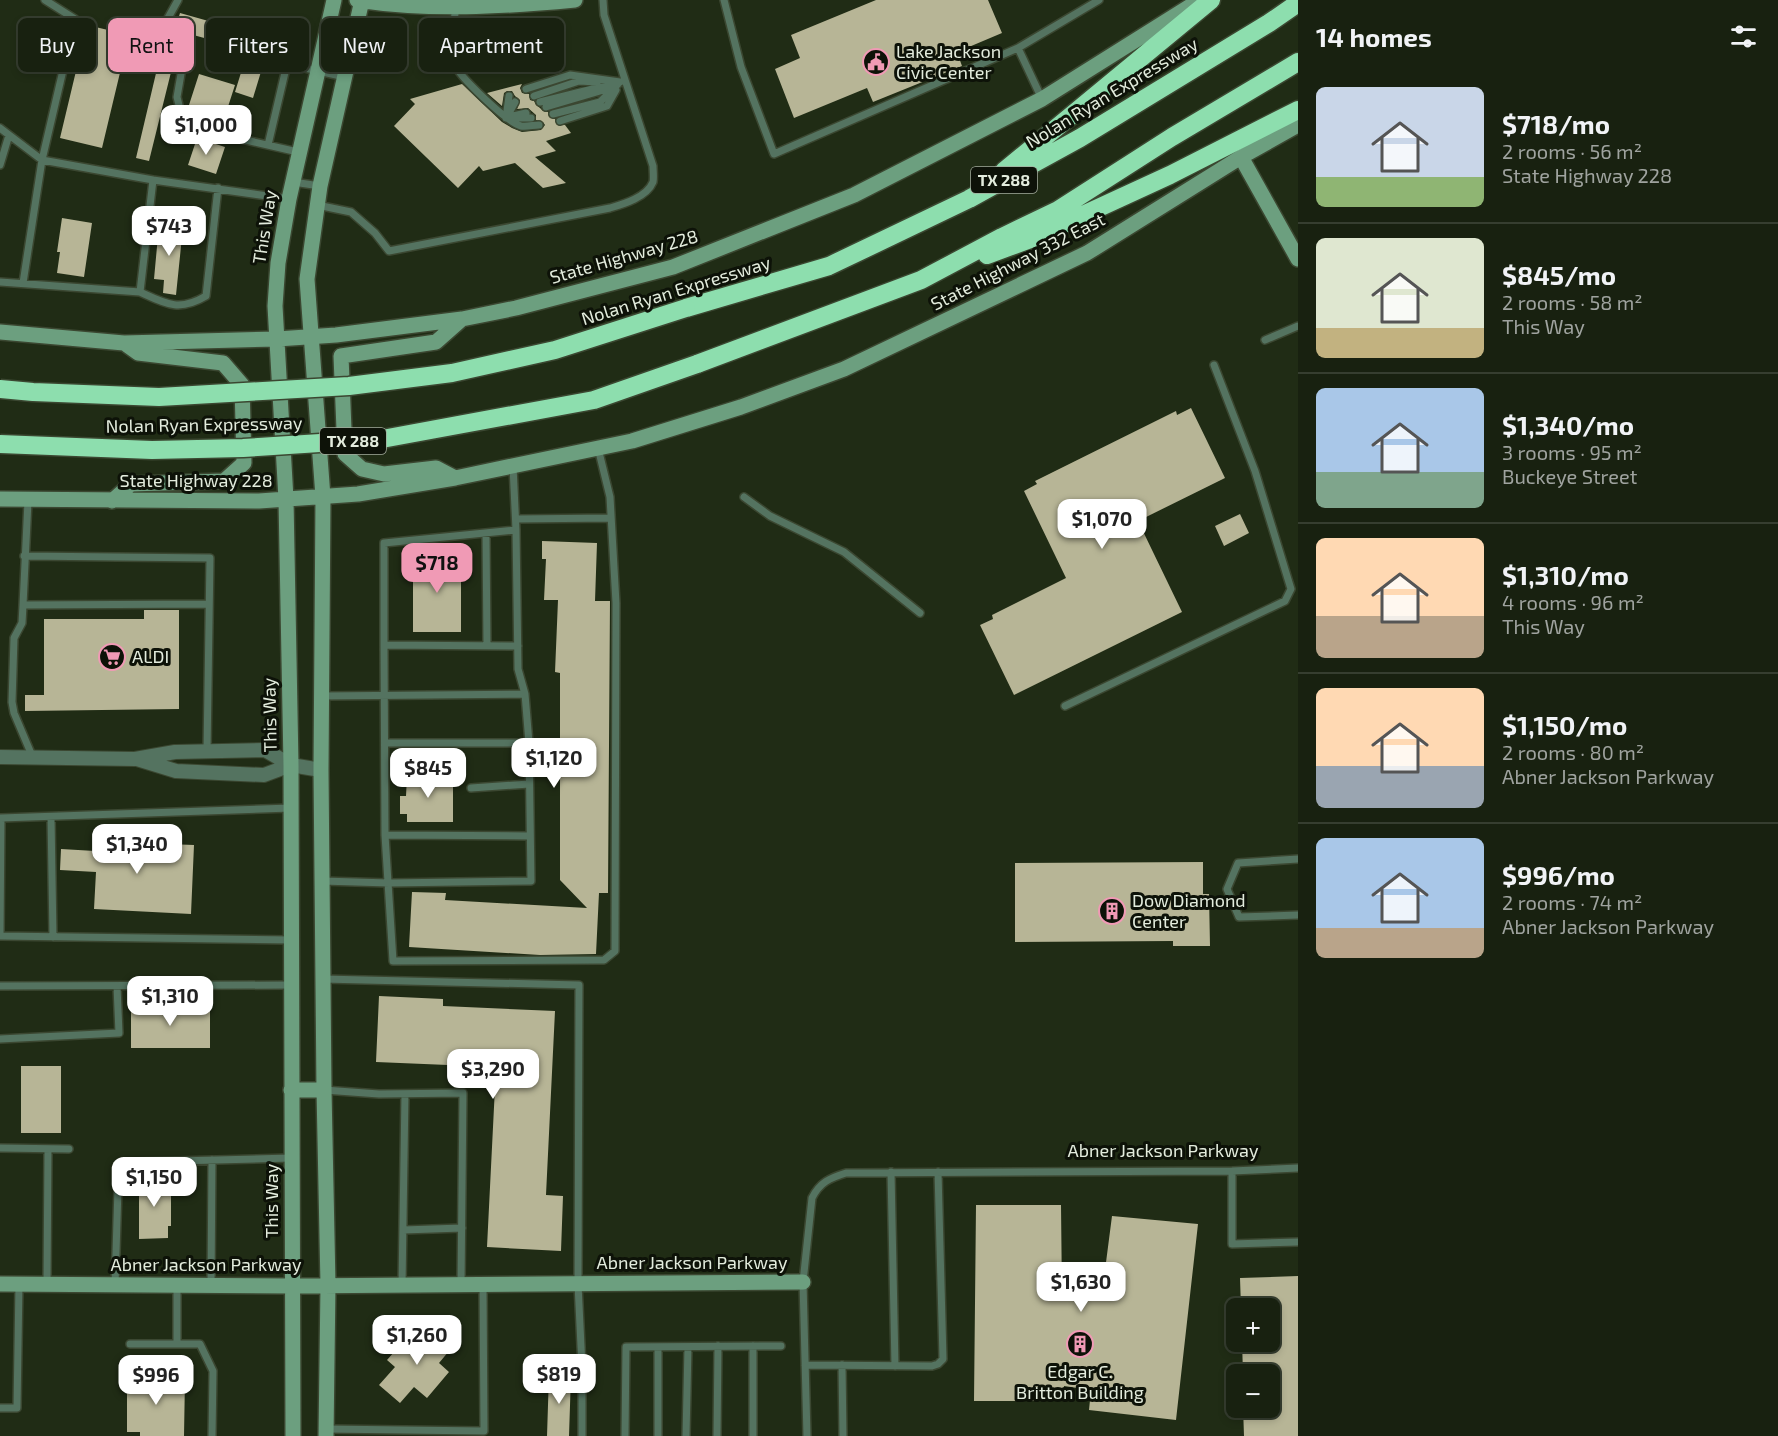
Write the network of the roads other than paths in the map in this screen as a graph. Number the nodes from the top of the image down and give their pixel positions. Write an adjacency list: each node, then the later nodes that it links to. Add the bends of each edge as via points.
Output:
1 (45, 0): 35 (lane, via 75,19)
2 (178, 0): 32 (lane, via 168,18 167,36 185,51 177,97 184,126)
3 (334, 0): 16 (main road, This Way)
4 (357, 0): 5 (main road)
5 (362, 0): 13 (main road); 17 (main road)
6 (575, 0): 13 (main road)
7 (603, 0): 18 (lane)
8 (724, 0): 14 (lane, via 741,67 774,154)
9 (1099, 0): 14 (lane)
10 (1200, 0): 22 (main road, State Highway 228)
11 (1211, 0): 42 (highway)
12 (1298, 3): 42 (highway, Nolan Ryan Expressway / TX 288, via 1080,138)
13 (456, 8): 26 (lane, via 450,42 454,65 467,83)
14 (1017, 48): 22 (lane)
15 (1298, 62): 45 (highway, Nolan Ryan Expressway / TX 288, via 1058,210)
16 (318, 71): 17 (lane); 32 (lane, via 287,64); 33 (main road, This Way)
17 (345, 76): 39 (main road)
18 (623, 82): 19 (lane, via 570,75); 21 (lane, via 579,81); 23 (lane); 25 (lane, via 600,102); 27 (lane, via 607,106); 43 (lane, via 653,166 652,182 629,202 389,251 351,212)
19 (526, 89)
20 (509, 96): 26 (lane)
21 (534, 96)
22 (1042, 99): 49 (main road, State Highway 228, via 854,195 673,267)
23 (543, 105)
24 (1298, 110): 45 (highway, via 1033,238)
25 (553, 114)
26 (506, 118): 26 (lane, via 523,110); 28 (lane, via 520,126)
27 (560, 121)
28 (539, 125)
29 (1298, 125): 34 (main road, State Highway 332 East)
30 (0, 128): 31 (lane)
31 (9, 135): 35 (lane); 36 (lane)
32 (268, 145): 33 (lane)
33 (298, 152): 38 (main road, This Way)
34 (1241, 157): 44 (main road); 58 (main road, State Highway 332 East, via 1087,253 844,369)
35 (42, 160): 37 (lane); 47 (lane)
36 (0, 165)
37 (153, 180): 40 (lane); 48 (lane)
38 (292, 182): 39 (lane); 41 (main road, This Way)
39 (320, 186): 43 (main road)
40 (218, 188): 41 (lane); 48 (lane, via 206,296 191,305 166,304)
41 (289, 199): 53 (main road, This Way, via 278,262)
42 (969, 199): 57 (highway, Nolan Ryan Expressway / TX 288, bridge, via 829,266 555,350 452,373 349,386 159,397)
43 (317, 205): 52 (main road, via 307,279)
44 (1298, 259)
45 (921, 280): 59 (highway, Nolan Ryan Expressway / TX 288, bridge, via 594,400 382,439 152,450)
46 (0, 282): 47 (lane)
47 (23, 283): 48 (lane)
48 (140, 292)
49 (462, 319): 52 (main road, State Highway 228); 62 (main road, via 436,342 342,356 345,454 362,468 384,474 436,468)
50 (1298, 326): 54 (lane)
51 (0, 332): 55 (main road, State Highway 228)
52 (312, 337): 53 (main road, State Highway 228); 63 (main road)
53 (277, 339): 55 (main road, State Highway 228); 66 (main road, This Way)
54 (1265, 340)
55 (124, 343): 68 (main road, via 138,353 223,363 242,385 244,463 224,481 131,484)
56 (1215, 365): 74 (lane)
57 (0, 388)
58 (741, 407): 60 (main road, State Highway 228)
59 (0, 444)
60 (598, 448): 61 (main road, State Highway 228); 69 (lane)
61 (513, 465): 62 (main road, State Highway 228); 70 (lane)
62 (455, 478): 63 (main road, State Highway 228)
63 (322, 496): 66 (main road, State Highway 228); 83 (main road)
64 (744, 497): 77 (lane, via 771,516 844,552)
65 (0, 499): 67 (main road, State Highway 228)
66 (286, 499): 68 (main road, State Highway 228); 91 (main road, This Way)
67 (28, 501): 68 (main road, State Highway 228); 73 (lane)
68 (112, 501)
69 (611, 518): 70 (lane); 101 (lane, via 616,603 615,951 604,960 393,961)
70 (516, 519): 71 (lane)
71 (516, 530): 72 (lane); 80 (lane)
72 (486, 534): 78 (lane, via 384,543); 79 (lane)
73 (24, 556): 75 (lane, via 210,558); 76 (lane)
74 (1294, 587): 84 (lane, via 1285,601)
75 (209, 604): 76 (lane); 87 (lane)
76 (24, 605): 89 (lane, via 22,623 14,638 12,702)
77 (920, 613)
78 (384, 645): 79 (lane); 82 (lane)
79 (487, 646): 80 (lane)
80 (518, 646): 81 (lane, via 518,669)
81 (525, 694): 82 (lane); 86 (lane)
82 (385, 695): 83 (lane); 85 (lane)
83 (322, 696): 92 (main road)
84 (1065, 706)
85 (385, 743): 86 (lane); 97 (lane)
86 (529, 743): 93 (lane)
87 (207, 751): 90 (street); 91 (street, via 266,750)
88 (0, 757): 89 (street)
89 (33, 758): 90 (street)
90 (135, 759): 91 (street, via 176,771 264,775)
91 (291, 765): 92 (street); 95 (main road, This Way)
92 (321, 770): 100 (main road)
93 (529, 784): 94 (lane); 98 (lane)
94 (471, 788)
95 (291, 808): 96 (lane); 104 (main road, This Way)
96 (51, 817): 103 (lane); 103 (lane, via 1,818 0,936)
97 (385, 835): 98 (lane); 101 (lane)
98 (530, 836): 101 (lane, via 531,881)
99 (1298, 859): 102 (lane, via 1238,863 1227,888 1239,917)
100 (322, 881): 101 (lane); 105 (main road)
101 (388, 883)
102 (1298, 915)
103 (53, 937): 104 (lane)
104 (291, 940): 106 (main road, This Way)
105 (323, 979): 111 (main road); 131 (lane, via 579,986)
106 (291, 985): 108 (lane); 110 (main road, This Way)
107 (0, 986): 108 (lane)
108 (117, 986): 109 (lane, via 119,1033)
109 (0, 1039)
110 (291, 1090): 111 (main road); 116 (main road, This Way)
111 (324, 1090): 112 (lane); 135 (main road)
112 (405, 1094): 122 (lane, via 463,1093); 123 (lane)
113 (0, 1148): 114 (lane)
114 (48, 1149): 115 (lane); 128 (lane)
115 (69, 1149)
116 (291, 1158): 117 (lane); 137 (main road, This Way)
117 (212, 1160): 132 (lane, via 136,1162 126,1168 118,1188); 134 (lane)
118 (1298, 1168): 119 (lane, Abner Jackson Parkway)
119 (1232, 1171): 121 (lane, Abner Jackson Parkway); 124 (lane, via 1232,1244)
120 (891, 1172): 121 (lane, Abner Jackson Parkway); 125 (lane, Abner Jackson Parkway, via 846,1173 827,1179 816,1189); 147 (lane)
121 (938, 1172): 147 (lane, via 943,1359 932,1366)
122 (462, 1228): 123 (lane); 129 (lane)
123 (403, 1230): 136 (lane)
124 (1298, 1242)
125 (803, 1282): 131 (main road, Abner Jackson Parkway); 145 (lane)
126 (0, 1284): 127 (main road, Abner Jackson Parkway)
127 (19, 1284): 128 (main road, Abner Jackson Parkway); 148 (lane, via 17,1408)
128 (47, 1284): 132 (main road, Abner Jackson Parkway)
129 (461, 1284): 130 (main road, Abner Jackson Parkway); 136 (main road, Abner Jackson Parkway)
130 (483, 1284): 131 (main road, Abner Jackson Parkway); 149 (lane, via 484,1431)
131 (578, 1284): 152 (lane)
132 (116, 1285): 133 (main road, Abner Jackson Parkway)
133 (177, 1285): 134 (main road, Abner Jackson Parkway); 139 (lane)
134 (211, 1285): 137 (main road, Abner Jackson Parkway)
135 (328, 1285): 136 (main road, Abner Jackson Parkway); 137 (main road, Abner Jackson Parkway); 149 (main road)
136 (402, 1285)
137 (292, 1286): 151 (main road, This Way)
138 (130, 1344): 139 (lane)
139 (177, 1344): 150 (lane, via 200,1344 213,1371)
140 (753, 1346): 141 (lane); 144 (lane); 157 (lane)
141 (780, 1346)
142 (658, 1347): 143 (lane); 153 (lane, via 626,1347); 154 (lane)
143 (688, 1347): 144 (lane); 155 (lane)
144 (718, 1347): 156 (lane)
145 (805, 1365): 146 (lane); 158 (lane)
146 (843, 1365): 147 (lane); 159 (lane)
147 (895, 1366)
148 (0, 1408)
149 (326, 1433)
150 (212, 1436)
151 (293, 1436)
152 (582, 1436)
153 (625, 1436)
154 (658, 1436)
155 (686, 1436)
156 (717, 1436)
157 (753, 1436)
158 (807, 1436)
159 (843, 1436)

